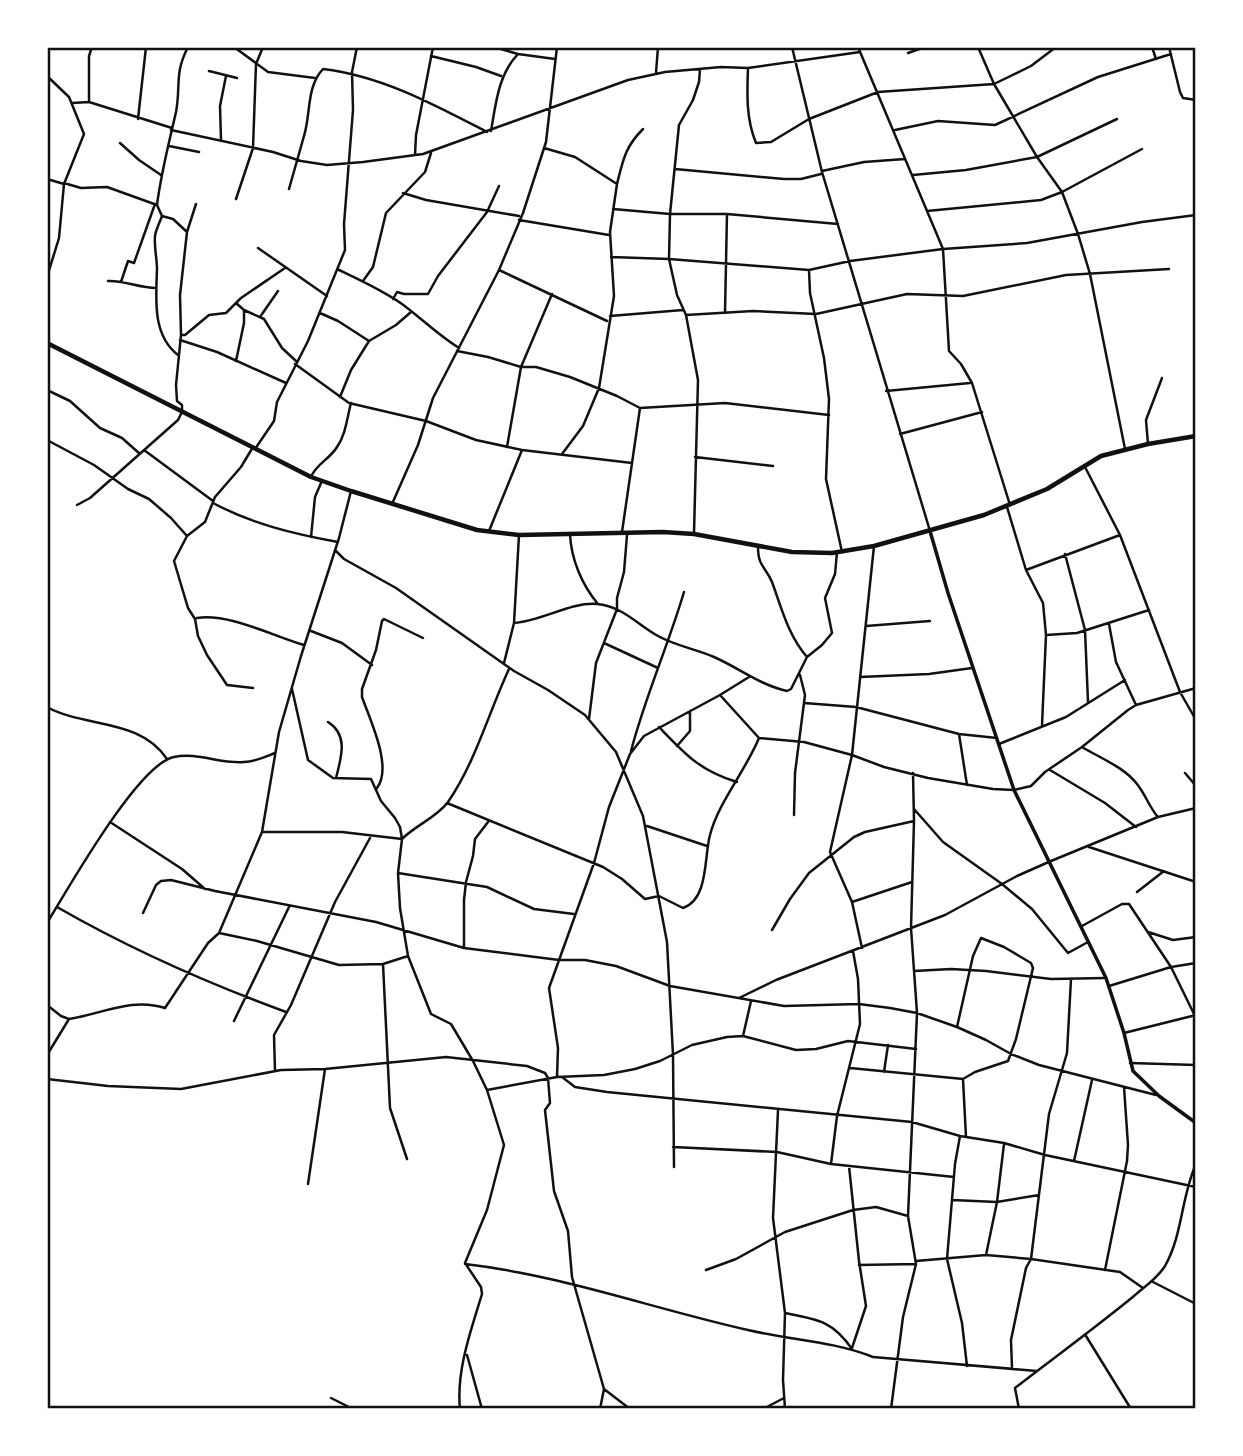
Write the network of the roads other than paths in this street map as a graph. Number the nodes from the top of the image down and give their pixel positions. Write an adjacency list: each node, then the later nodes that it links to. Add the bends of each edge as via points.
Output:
1 (92, 47): 40 (street)
2 (146, 47): 44 (street)
3 (188, 47): 47 (street, via 177,81)
4 (234, 47): 25 (street)
5 (263, 47): 25 (street)
6 (357, 47): 29 (street)
7 (433, 47): 21 (street)
8 (494, 47): 19 (street)
9 (557, 47): 22 (street)
10 (658, 47): 30 (street)
11 (792, 47): 24 (street)
12 (925, 47): 18 (street)
13 (978, 47): 36 (street)
14 (1056, 47): 36 (street, via 1031,66)
15 (1152, 47): 23 (street)
16 (1169, 47): 20 (street)
17 (859, 50): 24 (street); 37 (street)
18 (908, 53)
19 (518, 54): 22 (street); 33 (street)
20 (1171, 54): 23 (street); 39 (street, via 1183,98)
21 (430, 56): 33 (street); 38 (street)
22 (555, 59): 42 (street)
23 (1156, 59): 43 (street, via 1098,77)
24 (796, 61): 26 (street); 45 (street)
25 (256, 64): 35 (street, via 268,72); 54 (street)
26 (748, 68): 27 (street); 45 (street, via 747,107 756,143 771,142)
27 (700, 69): 30 (street); 64 (street, via 693,100 679,125)
28 (209, 71): 32 (street)
29 (352, 72): 35 (street, via 323,69); 38 (street); 63 (street)
30 (656, 74): 42 (street)
31 (47, 76): 41 (street)
32 (226, 76): 34 (street); 51 (street, via 220,106)
33 (502, 77): 50 (street)
34 (237, 78)
35 (315, 78): 61 (street)
36 (994, 84): 37 (street); 43 (street)
37 (878, 92): 45 (street); 49 (street)
38 (422, 99): 50 (street); 59 (street)
39 (1196, 100)
40 (89, 102): 41 (street); 44 (street)
41 (72, 103): 69 (street, via 84,134)
42 (550, 109): 50 (street); 55 (street)
43 (1012, 116): 49 (street, via 995,125 938,121); 60 (street)
44 (138, 119): 47 (street)
45 (808, 119): 65 (street)
46 (1117, 119): 60 (street)
47 (172, 129): 51 (street); 53 (street)
48 (643, 129): 70 (street, via 625,153)
49 (894, 130): 62 (street)
50 (489, 131): 57 (street)
51 (221, 140): 54 (street)
52 (120, 143): 66 (street)
53 (169, 145): 58 (street); 66 (street)
54 (253, 148): 61 (street); 75 (street)
55 (544, 148): 70 (street, via 575,158); 85 (street)
56 (1142, 149): 73 (street)
57 (431, 151): 59 (street); 74 (street, via 425,172)
58 (199, 152)
59 (415, 155): 63 (street)
60 (1037, 156): 67 (street); 73 (street)
61 (296, 159): 63 (street, via 327,165); 72 (street)
62 (905, 159): 65 (street, via 864,162); 67 (street)
63 (350, 162): 100 (street, via 345,250)
64 (675, 169): 65 (street, via 784,179); 81 (street)
65 (822, 173): 86 (street)
66 (161, 175): 77 (street)
67 (912, 175): 79 (street)
68 (47, 179): 69 (street)
69 (64, 184): 77 (street, via 107,187); 104 (street, via 59,238)
70 (617, 184): 78 (street)
71 (499, 186): 80 (street)
72 (289, 189)
73 (1062, 192): 79 (street, via 1020,203); 88 (street)
74 (403, 193): 80 (street); 106 (street, via 383,218 373,267)
75 (236, 198)
76 (196, 204): 87 (street)
77 (156, 205): 84 (street); 90 (street)
78 (613, 209): 81 (street); 89 (street)
79 (927, 211): 93 (street)
80 (487, 212): 85 (street); 113 (street, via 428,294 397,292)
81 (670, 214): 82 (street); 95 (street)
82 (727, 214): 86 (street); 97 (street)
83 (1196, 215): 88 (street)
84 (162, 216): 87 (street); 91 (street)
85 (520, 218): 89 (street); 101 (street)
86 (838, 224): 96 (street)
87 (187, 232): 125 (street)
88 (1078, 234): 93 (street); 103 (street)
89 (610, 235): 94 (street)
90 (144, 236): 91 (street); 107 (street)
91 (155, 238): 108 (street)
92 (258, 248): 98 (street)
93 (943, 249): 96 (street); 112 (street)
94 (611, 257): 95 (street); 122 (street, via 614,296)
95 (669, 259): 97 (street); 119 (street)
96 (850, 261): 102 (street); 115 (street)
97 (726, 263): 102 (street); 120 (street)
98 (285, 268): 111 (street); 114 (street)
99 (1169, 269): 103 (street)
100 (338, 270): 106 (street); 111 (street)
101 (499, 270): 110 (street); 129 (street)
102 (809, 270): 121 (street)
103 (1090, 274): 112 (street); 154 (street)
104 (48, 275)
105 (108, 281): 107 (street)
106 (363, 281): 113 (street)
107 (121, 282): 108 (street)
108 (156, 288): 130 (street, via 159,326)
109 (278, 291): 123 (street)
110 (552, 294): 124 (street); 133 (street)
111 (327, 296): 118 (street)
112 (946, 296): 115 (street, via 907,294); 136 (street, via 948,351)
113 (393, 299): 117 (street)
114 (236, 303): 116 (street); 125 (street, via 226,313 209,315)
115 (862, 304): 121 (street); 139 (street)
116 (244, 310): 123 (street); 131 (street)
117 (411, 312): 127 (street); 129 (street)
118 (320, 313): 127 (street); 132 (street)
119 (685, 313): 120 (street); 122 (street); 142 (street, via 698,380)
120 (726, 313): 121 (street)
121 (816, 314): 146 (street)
122 (610, 316): 124 (street)
123 (260, 317): 132 (street)
124 (609, 321): 137 (street)
125 (181, 335): 126 (street)
126 (180, 340): 130 (street); 131 (street)
127 (369, 341): 140 (street)
128 (47, 343): 144 (highway)
129 (458, 349): 133 (street); 147 (street)
130 (178, 355): 144 (street, via 177,401)
131 (236, 361): 135 (street)
132 (296, 363): 135 (street); 140 (street)
133 (521, 367): 137 (street, via 536,367); 152 (street)
134 (1162, 378): 151 (street, via 1146,420)
135 (286, 383): 153 (street, via 274,421)
136 (972, 383): 139 (street); 145 (street)
137 (599, 388): 143 (street); 158 (street, via 583,426)
138 (47, 390): 157 (street, via 70,401)
139 (886, 391): 148 (street)
140 (340, 397): 141 (street)
141 (351, 403): 147 (street); 163 (street, via 344,436)
142 (697, 406): 143 (street); 146 (street, via 725,403); 159 (street)
143 (640, 408): 160 (street)
144 (182, 412): 153 (highway); 155 (street)
145 (982, 412): 148 (street); 170 (street)
146 (830, 415): 184 (street, via 826,479)
147 (426, 421): 152 (street); 168 (street)
148 (900, 434): 172 (street)
149 (1196, 436): 151 (highway)
150 (47, 440): 164 (street)
151 (1149, 444): 154 (highway)
152 (507, 447): 156 (street)
153 (254, 448): 163 (highway); 167 (street)
154 (1125, 449): 161 (highway)
155 (144, 450): 157 (street); 167 (street)
156 (522, 450): 158 (street); 171 (street)
157 (140, 454): 164 (street)
158 (562, 454): 160 (street)
159 (695, 457): 162 (street); 175 (street)
160 (632, 463): 173 (street)
161 (1084, 465): 170 (highway, via 1047,489); 177 (street)
162 (773, 466)
163 (311, 477): 165 (highway)
164 (111, 478): 169 (street); 178 (street, via 149,499)
165 (322, 481): 166 (highway); 179 (street, via 315,497)
166 (351, 491): 168 (highway); 180 (street)
167 (213, 502): 178 (street, via 205,522); 179 (street, via 268,527)
168 (392, 504): 171 (highway)
169 (77, 505)
170 (1009, 505): 172 (highway); 186 (street)
171 (489, 531): 176 (highway)
172 (930, 531): 182 (highway); 208 (main road)
173 (625, 532): 174 (highway); 175 (highway); 189 (street)
174 (570, 534): 176 (highway); 188 (street, via 580,575)
175 (694, 534): 181 (highway)
176 (519, 535): 193 (street)
177 (1120, 535): 185 (street); 190 (street)
178 (187, 536): 191 (street, via 174,561)
179 (311, 537): 180 (street)
180 (338, 542): 183 (street)
181 (758, 546): 184 (highway); 203 (street, via 760,565 772,583 795,643)
182 (873, 546): 184 (highway); 195 (street)
183 (335, 550): 196 (street); 204 (street)
184 (839, 552): 203 (street, via 825,598 832,633)
185 (1065, 554): 186 (street); 197 (street)
186 (1026, 570): 198 (street, via 1043,603)
187 (684, 592): 200 (street)
188 (598, 604): 189 (street); 193 (street)
189 (617, 609): 200 (street); 201 (street)
190 (1149, 610): 194 (street); 216 (street)
191 (195, 618): 202 (street, via 231,621); 213 (street, via 207,655 227,685)
192 (930, 621): 195 (street)
193 (514, 623): 204 (street)
194 (1109, 624): 197 (street); 212 (street, via 1112,649)
195 (866, 626): 211 (street)
196 (310, 630): 202 (street); 205 (street, via 342,643)
197 (1085, 630): 198 (street); 218 (street)
198 (1045, 635): 227 (street)
199 (423, 638): 205 (street, via 384,620)
200 (669, 641): 207 (street); 210 (street, via 716,657)
201 (604, 643): 207 (street); 224 (street, via 596,663)
202 (304, 645): 215 (street)
203 (807, 657): 209 (street)
204 (503, 664): 206 (street)
205 (372, 665): 248 (street, via 362,697 379,746 382,776)
206 (509, 668): 224 (street); 250 (street, via 474,753)
207 (658, 668): 237 (street)
208 (973, 668): 211 (street); 231 (main road)
209 (800, 675): 210 (street, via 785,691); 219 (street)
210 (749, 677): 217 (street)
211 (860, 677): 222 (street)
212 (1125, 680): 218 (street); 220 (street)
213 (253, 688)
214 (1196, 688): 216 (street)
215 (292, 689): 236 (street); 244 (street, via 308,760)
216 (1180, 692): 220 (street); 225 (street)
217 (720, 695): 223 (street); 230 (street)
218 (1088, 702): 227 (street, via 1066,717)
219 (804, 703): 222 (street); 232 (street)
220 (1136, 705): 235 (street)
221 (47, 707): 239 (street, via 61,715 111,724 136,734 154,744)
222 (856, 707): 229 (street); 238 (street)
223 (690, 711): 228 (street); 234 (street, via 690,731)
224 (590, 719): 240 (street)
225 (1196, 720)
226 (328, 722): 244 (street, via 342,737)
227 (1042, 724): 233 (street)
228 (659, 727): 234 (street); 237 (street, via 644,736)
229 (959, 734): 231 (street); 246 (street)
230 (760, 738): 232 (street); 245 (street)
231 (996, 738): 233 (main road)
232 (799, 741): 238 (street); 253 (street)
233 (998, 744): 249 (main road)
234 (677, 746): 245 (street, via 712,774)
235 (1082, 747): 241 (street); 254 (street, via 1137,784)
236 (275, 753): 239 (street, via 243,762 183,755); 260 (street)
237 (630, 754): 240 (street)
238 (852, 755): 242 (street); 265 (street)
239 (167, 759): 256 (street, via 155,767)
240 (624, 768): 258 (street); 267 (street, via 608,807)
241 (1050, 770): 249 (street, via 1031,786); 259 (street)
242 (913, 773): 246 (street); 252 (street)
243 (1185, 773): 247 (street)
244 (336, 778): 248 (street, via 368,778)
245 (737, 782): 263 (street, via 718,813)
246 (967, 785): 249 (street)
247 (1196, 786)
248 (376, 789): 262 (street, via 398,822)
249 (1014, 790): 266 (main road)
250 (447, 803): 257 (street); 262 (street)
251 (1196, 808): 254 (street)
252 (914, 809): 255 (street); 273 (street, via 943,842)
253 (794, 815)
254 (1158, 817): 259 (street)
255 (914, 821): 265 (street, via 858,834); 270 (street)
256 (110, 822): 274 (street, via 183,869); 280 (street)
257 (488, 822): 267 (street); 271 (street, via 475,839)
258 (645, 826): 263 (street); 277 (street)
259 (1136, 827): 264 (street)
260 (262, 832): 261 (street); 276 (street)
261 (370, 837): 262 (street); 282 (street)
262 (402, 839): 269 (street)
263 (707, 846): 277 (street, via 702,884 693,902 683,908)
264 (1089, 846): 266 (street); 268 (street)
265 (831, 857): 278 (street); 288 (street, via 808,873)
266 (1051, 861): 273 (street); 285 (main road)
267 (594, 863): 277 (street, via 645,899); 283 (street)
268 (1164, 871): 272 (street); 275 (street)
269 (398, 873): 271 (street); 287 (street)
270 (912, 881): 278 (street); 286 (street)
271 (466, 882): 283 (street, via 534,909); 294 (street)
272 (1196, 882)
273 (1002, 884): 286 (street); 292 (street, via 1032,909 1068,953)
274 (205, 889): 276 (street); 281 (street, via 161,881)
275 (1137, 892)
276 (237, 895): 279 (street); 290 (street)
277 (659, 896): 309 (street)
278 (852, 902): 295 (street)
279 (289, 905): 282 (street); 293 (street)
280 (57, 907): 284 (street); 305 (street, via 141,952)
281 (143, 913)
282 (330, 914): 287 (street); 297 (street)
283 (575, 914): 299 (street)
284 (47, 923)
285 (1081, 927): 289 (street, via 1126,903); 292 (main road)
286 (912, 928): 295 (street); 303 (street)
287 (402, 930): 294 (street); 298 (street)
288 (772, 930)
289 (1148, 932): 291 (street, via 1173,940); 302 (street)
290 (219, 933): 293 (street); 305 (street)
291 (1196, 937)
292 (1088, 942): 307 (main road)
293 (272, 946): 297 (street); 311 (street)
294 (464, 948): 299 (street)
295 (862, 948): 296 (street)
296 (853, 951): 312 (street); 314 (street)
297 (311, 956): 301 (street, via 339,965); 316 (street)
298 (408, 957): 301 (street); 331 (street, via 431,1014 450,1024)
299 (559, 960): 309 (street, via 616,966); 340 (street, via 549,992)
300 (1196, 963): 302 (street)
301 (383, 964): 330 (street)
302 (1171, 967): 310 (street); 318 (street)
303 (914, 971): 304 (street); 317 (street)
304 (970, 971): 306 (street); 306 (street, via 981,938 1030,961); 321 (street)
305 (190, 972): 311 (street); 319 (street, via 165,1008 135,1003)
306 (1030, 978): 308 (street); 327 (street)
307 (1105, 978): 308 (street); 310 (main road)
308 (1071, 979): 338 (street)
309 (670, 986): 312 (street); 329 (street)
310 (1109, 986): 322 (main road)
311 (246, 997): 316 (street); 320 (street)
312 (739, 998): 313 (street)
313 (751, 1001): 314 (street, via 783,1006); 323 (street)
314 (859, 1004): 317 (street); 324 (street)
315 (47, 1005): 319 (street)
316 (286, 1012): 336 (street, via 274,1034)
317 (917, 1013): 321 (street); 326 (street)
318 (1195, 1016): 322 (street)
319 (69, 1019): 328 (street)
320 (234, 1021)
321 (957, 1027): 327 (street)
322 (1124, 1034): 332 (main road)
323 (743, 1036): 324 (street, via 796,1049); 329 (street, via 710,1040)
324 (856, 1042): 325 (street); 334 (street)
325 (888, 1045): 326 (street); 337 (street)
326 (916, 1048): 339 (street)
327 (1011, 1054): 338 (street); 343 (street, via 1007,1061)
328 (47, 1055)
329 (673, 1055): 340 (street, via 635,1069); 348 (street)
330 (387, 1061): 331 (street, via 446,1057); 335 (street); 359 (street, via 391,1111)
331 (473, 1061): 341 (street, via 527,1066); 346 (street)
332 (1130, 1063): 333 (street); 347 (main road)
333 (1196, 1065)
334 (850, 1068): 337 (street); 350 (street)
335 (325, 1069): 336 (street); 368 (street)
336 (275, 1071): 342 (street, via 181,1089)
337 (884, 1072): 339 (street)
338 (1062, 1072): 344 (street); 358 (street, via 1049,1114)
339 (915, 1076): 343 (street); 351 (street)
340 (560, 1077): 341 (street); 348 (street, via 576,1087)
341 (548, 1078): 346 (street); 386 (street, via 550,1103 545,1110 550,1166 568,1231)
342 (47, 1079)
343 (963, 1079): 354 (street)
344 (1092, 1080): 345 (street); 360 (street)
345 (1124, 1087): 347 (street); 366 (street)
346 (487, 1090): 381 (street, via 504,1150)
347 (1159, 1096): 352 (main road)
348 (672, 1098): 349 (street); 356 (street)
349 (778, 1110): 350 (street); 357 (street)
350 (837, 1116): 351 (street); 361 (street)
351 (912, 1122): 353 (street); 365 (street)
352 (1196, 1123)
353 (960, 1136): 354 (street); 367 (street)
354 (966, 1137): 355 (street)
355 (1004, 1143): 358 (street); 373 (street)
356 (672, 1147): 357 (street); 364 (street)
357 (777, 1152): 361 (street); 376 (street)
358 (1045, 1155): 360 (street); 371 (street)
359 (407, 1159)
360 (1074, 1161): 366 (street)
361 (831, 1164): 363 (street)
362 (1196, 1164): 369 (street)
363 (849, 1166): 365 (street); 374 (street)
364 (674, 1167)
365 (910, 1173): 367 (street); 375 (street)
366 (1125, 1173): 369 (street); 384 (street)
367 (954, 1177): 372 (street)
368 (308, 1184)
369 (1188, 1186): 370 (street); 385 (street, via 1180,1231 1165,1267)
370 (1196, 1187)
371 (1040, 1195): 373 (street); 379 (street)
372 (952, 1199): 373 (street); 378 (street)
373 (997, 1202): 377 (street)
374 (853, 1210): 375 (street, via 876,1207); 376 (street); 382 (street)
375 (908, 1216): 380 (street)
376 (775, 1236): 383 (street); 389 (street)
377 (986, 1255): 378 (street); 379 (street)
378 (947, 1259): 380 (street); 395 (street)
379 (1031, 1259): 384 (street); 396 (street, via 1011,1340)
380 (916, 1263): 382 (street); 394 (street)
381 (465, 1264): 386 (street); 393 (street, via 482,1291)
382 (859, 1265): 392 (street, via 866,1306)
383 (706, 1270)
384 (1105, 1270): 387 (street, via 1120,1272)
385 (1153, 1282): 387 (street); 388 (street)
386 (574, 1284): 391 (street); 398 (street)
387 (1143, 1287): 390 (street)
388 (1196, 1304)
389 (785, 1313): 391 (street); 392 (street, via 827,1323)
390 (1086, 1336): 397 (street); 410 (street)
391 (785, 1337): 392 (street); 400 (street)
392 (852, 1349): 394 (street)
393 (466, 1352): 402 (street); 403 (street)
394 (897, 1359): 395 (street); 408 (street)
395 (967, 1366): 396 (street)
396 (1012, 1369): 397 (street)
397 (1037, 1371): 409 (street, via 1015,1388)
398 (604, 1389): 404 (street); 405 (street)
399 (331, 1398): 401 (street)
400 (784, 1398): 406 (street); 407 (street)
401 (353, 1409)
402 (460, 1409)
403 (482, 1409)
404 (600, 1409)
405 (630, 1409)
406 (763, 1409)
407 (785, 1409)
408 (891, 1409)
409 (1019, 1409)
410 (1131, 1409)

